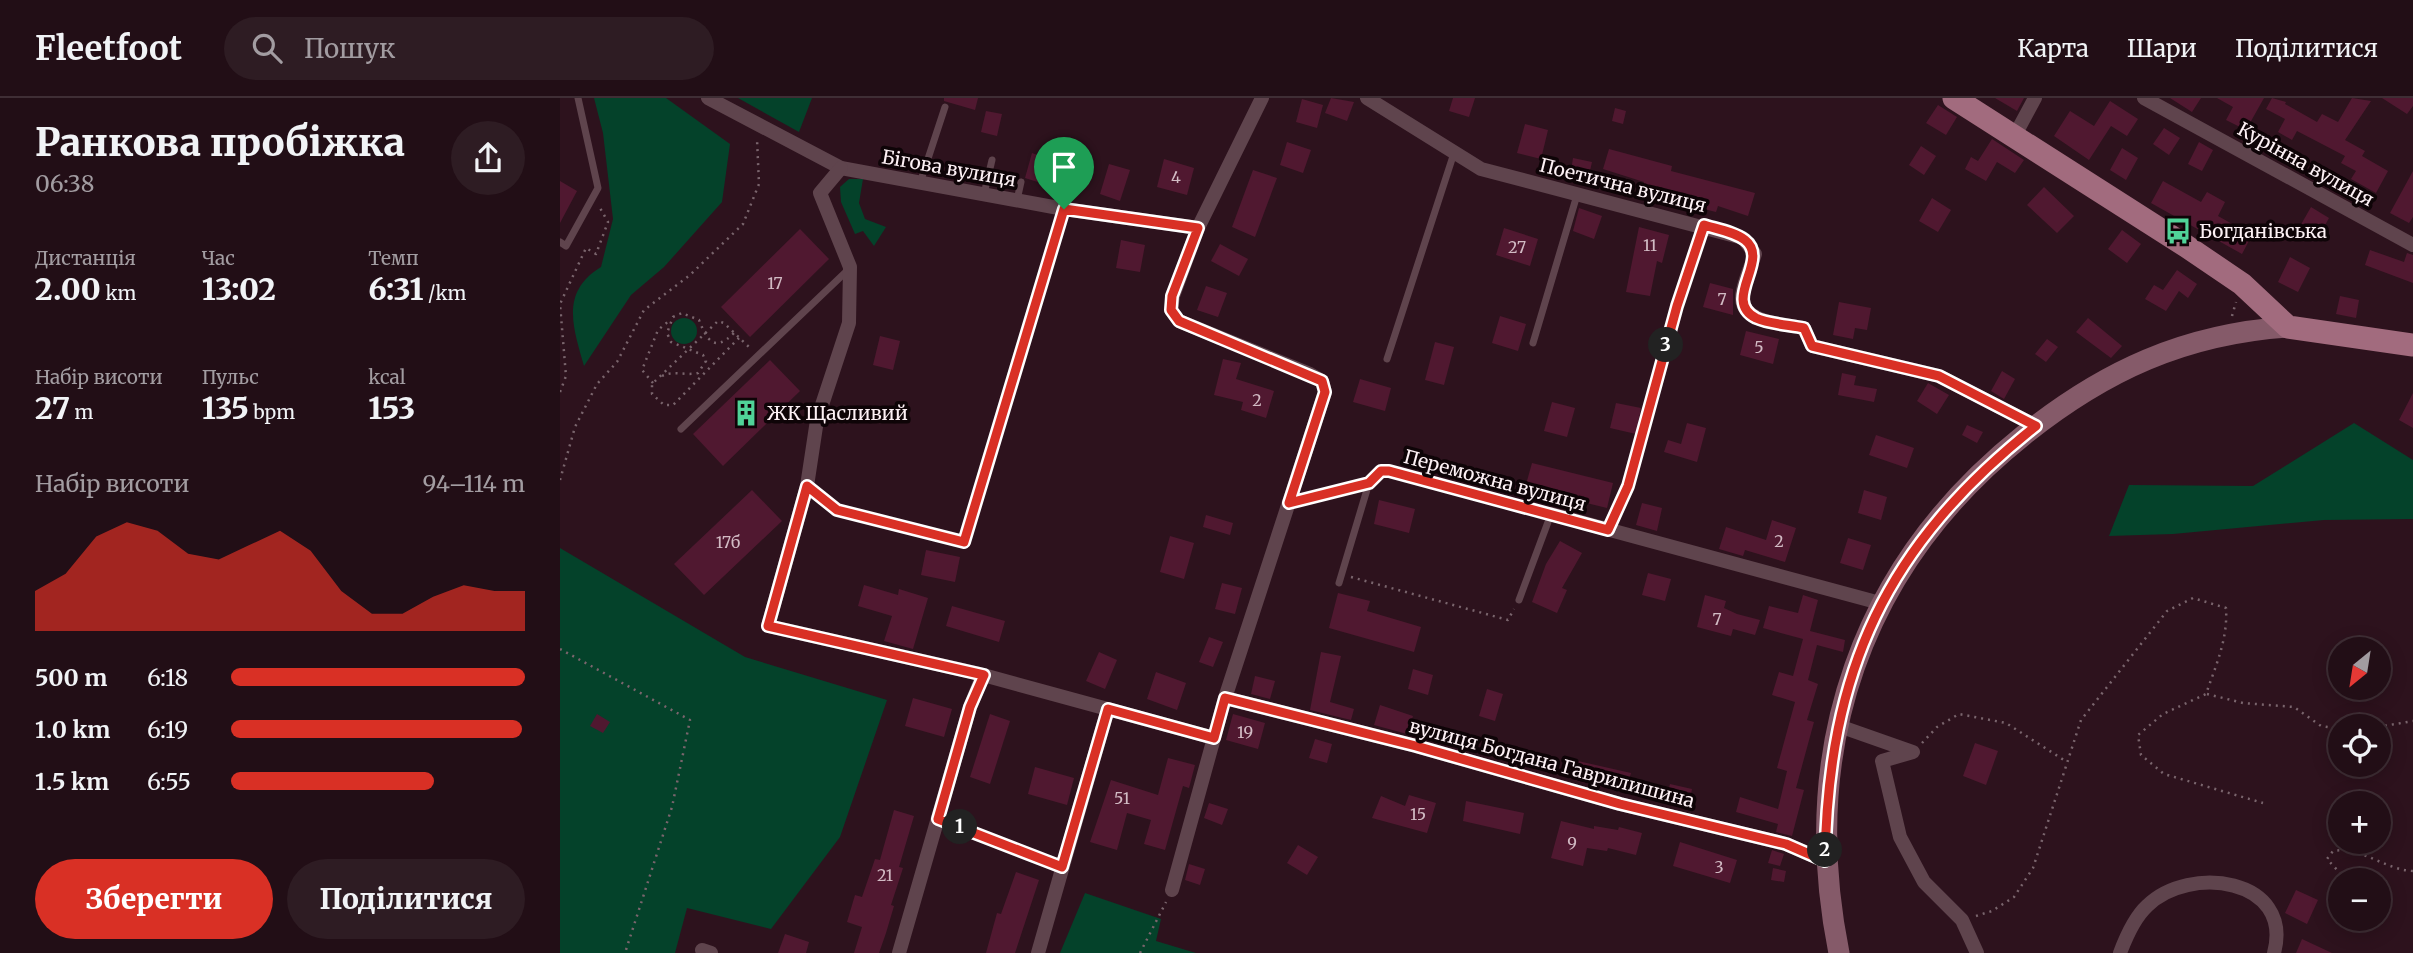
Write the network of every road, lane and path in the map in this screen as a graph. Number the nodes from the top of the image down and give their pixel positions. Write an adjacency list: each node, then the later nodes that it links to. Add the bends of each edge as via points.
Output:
1 (578, 98): 16 (lane)
2 (708, 98): 9 (street, Бігова вулиця)
3 (1262, 98): 23 (street)
4 (1367, 98): 11 (street, Поетична вулиця)
5 (1954, 98): 10 (main road)
6 (2035, 98): 10 (street)
7 (2144, 98): 25 (street, Курінна вулиця)
8 (945, 107): 15 (lane)
9 (761, 128): 13 (street, Бігова вулиця); 42 (path, via 759,184 743,224 690,275 644,310 575,427)
10 (2014, 137): 28 (main road, via 2242,284)
11 (1454, 153): 19 (street, Поетична вулиця, via 1481,169); 36 (lane)
12 (992, 160): 18 (lane)
13 (841, 168): 15 (street, Бігова вулиця); 26 (street, via 820,193)
14 (1021, 182): 20 (lane)
15 (920, 183): 18 (street, Бігова вулиця)
16 (598, 188): 24 (lane); 39 (path, via 598,205 608,222 603,240 596,254 586,248 560,304 566,376)
17 (1068, 189): 21 (lane)
18 (984, 194): 20 (street, Бігова вулиця)
19 (1577, 194): 22 (street, Поетична вулиця); 32 (lane)
20 (1017, 200): 21 (street, Бігова вулиця)
21 (1064, 209): 23 (street, Бігова вулиця); 44 (path, via 964,542 837,510)
22 (1704, 225): 40 (street, Поетична вулиця, via 1743,238 1752,246 1755,254 1742,298 1747,311 1757,318 1804,328 1812,346 1939,376); 47 (lane, via 1628,486)
23 (1198, 228): 45 (street, via 1172,296 1171,310 1179,321 1322,381 1325,392)
24 (563, 244)
25 (2413, 245)
26 (850, 267): 41 (lane); 44 (street, via 849,323 817,420)
27 (673, 317): 29 (path, via 682,313 699,320); 35 (path, via 667,332 671,342); 38 (path, via 658,330 642,370)
28 (2288, 327): 33 (main road); 40 (main road, via 2167,350 2075,396)
29 (704, 333): 30 (path, via 721,321); 30 (path, via 714,344 725,342); 35 (path)
30 (734, 333): 31 (path)
31 (739, 338): 34 (path, via 750,349); 38 (path, via 670,407 652,394)
32 (1533, 343)
33 (2413, 345)
34 (756, 347)
35 (687, 350): 37 (path); 37 (path, via 703,355 704,367 698,373 666,374)
36 (1387, 359)
37 (657, 379): 38 (path)
38 (653, 383)
39 (560, 392)
40 (2036, 426): 50 (main road, via 1943,512)
41 (681, 429)
42 (560, 480)
43 (1369, 483): 45 (path); 46 (lane, Переможна вулиця, via 1381,471 1389,471); 48 (lane)
44 (807, 486): 52 (street, via 768,626)
45 (1289, 503): 54 (street)
46 (1551, 514): 47 (street, Переможна вулиця); 49 (lane)
47 (1608, 530): 50 (street, Переможна вулиця)
48 (1340, 579): 49 (path, via 1508,620)
49 (1519, 600)
50 (1880, 603): 58 (main road, via 1856,663)
51 (560, 649): 73 (path, via 690,720 672,807)
52 (984, 675): 55 (street); 64 (street, via 970,707)
53 (2206, 694): 59 (path, via 2294,707); 62 (path, via 2227,632 2226,608 2193,598 2167,611 2081,720); 63 (path, via 2163,714 2138,735 2141,755 2164,774)
54 (1225, 698): 60 (street); 65 (street, вулиця Богдана Гаврилишина, via 1786,844)
55 (1108, 709): 60 (street); 66 (street)
56 (2413, 722): 57 (path)
57 (2391, 725)
58 (1839, 726): 61 (street); 65 (main road, via 1829,783)
59 (2328, 727)
60 (1214, 738): 71 (street)
61 (1913, 752): 62 (path, via 1937,727 1959,714 2006,723); 72 (street, via 1882,761 1900,837 1924,882)
62 (2067, 762): 72 (path, via 2034,868 2014,897 1992,911)
63 (2263, 803)
64 (938, 819): 66 (path); 74 (street)
65 (1825, 861): 77 (main road)
66 (1062, 867): 75 (street)
67 (2335, 868): 69 (path, via 2327,859 2333,851 2346,849)
68 (2391, 868): 70 (path)
69 (2391, 868)
70 (2413, 872)
71 (1172, 890): 76 (path)
72 (1962, 920): 78 (street)
73 (625, 953)
74 (899, 953)
75 (1038, 953)
76 (1140, 953)
77 (1839, 953)
78 (1977, 953)
79 (2120, 953): 80 (street, via 2126,935 2147,906 2182,884 2216,881 2265,901 2274,916)
80 (2274, 953)

